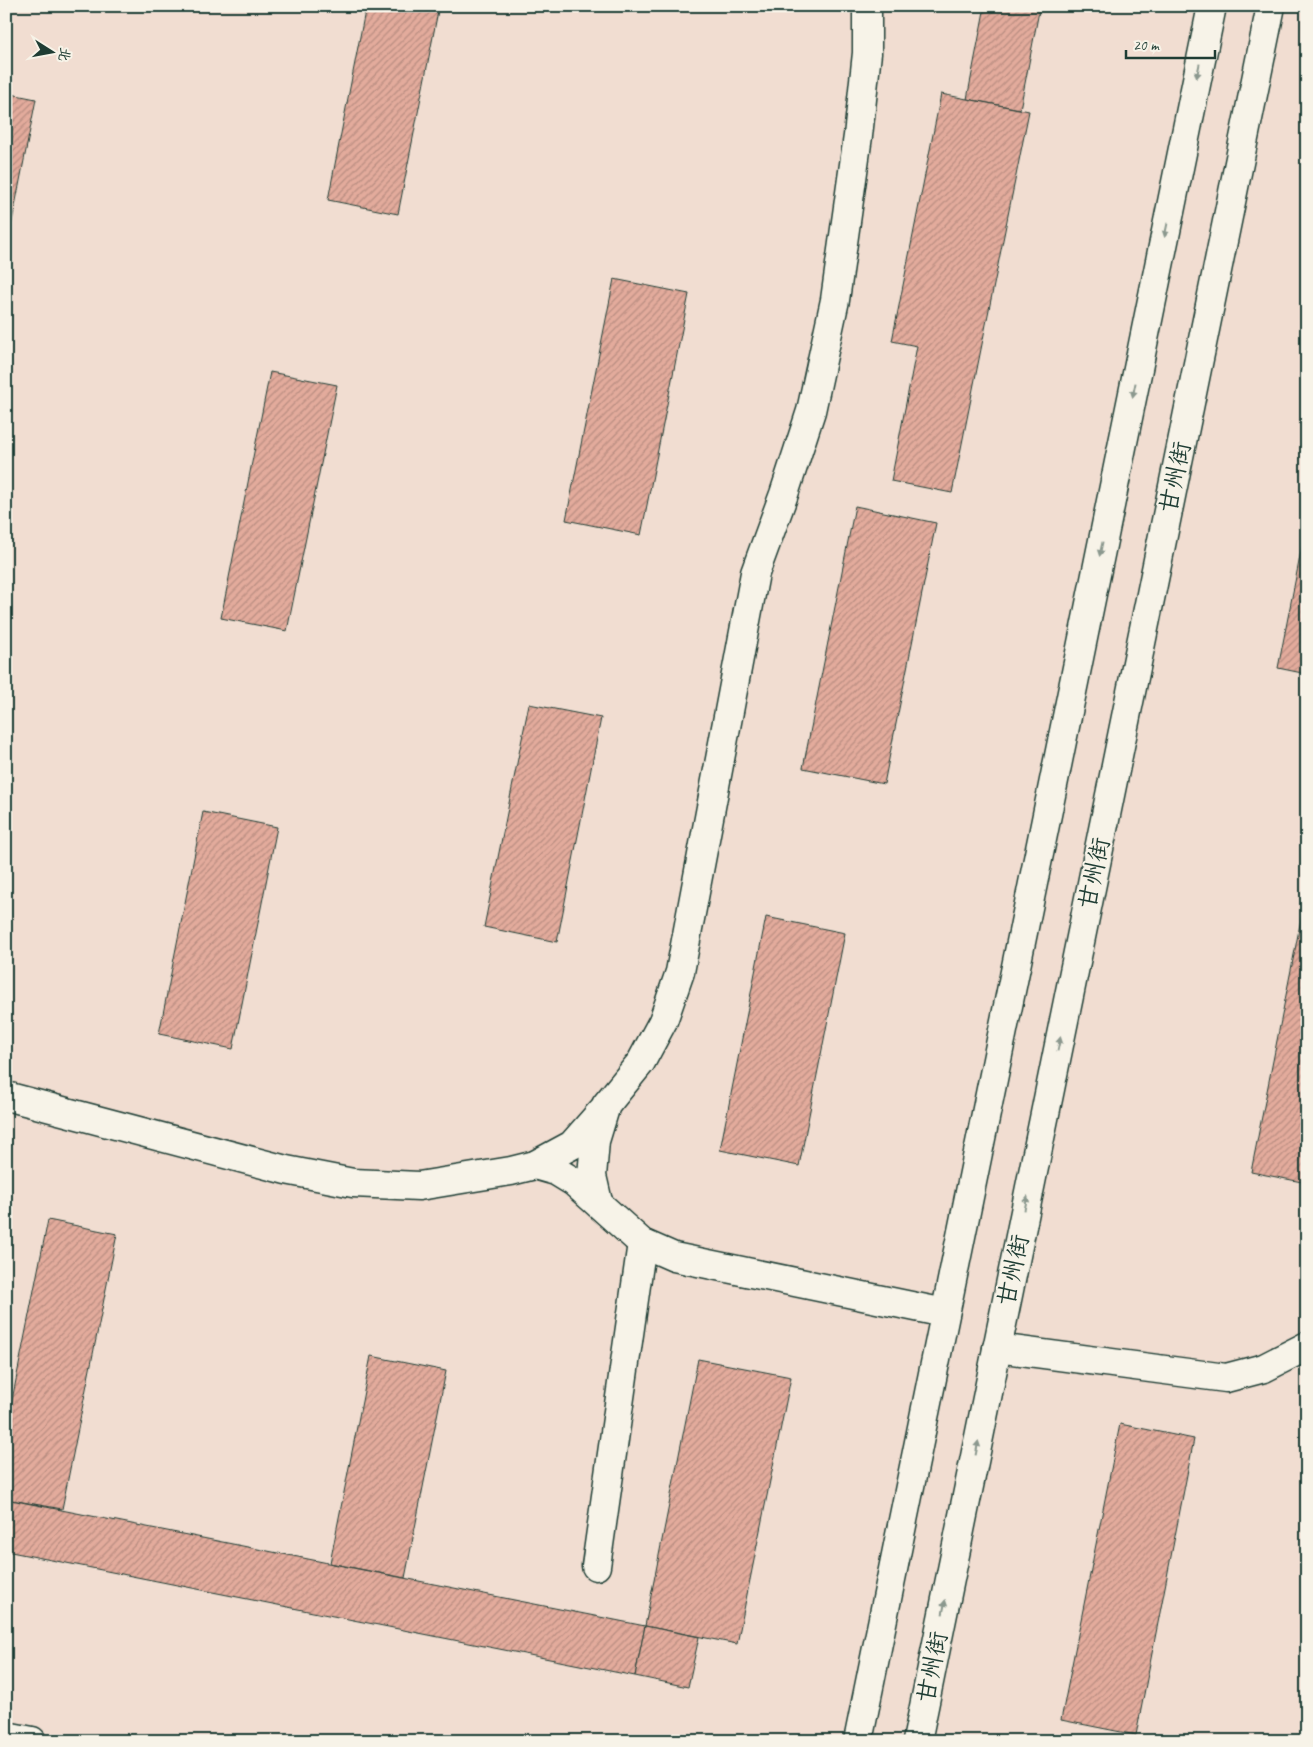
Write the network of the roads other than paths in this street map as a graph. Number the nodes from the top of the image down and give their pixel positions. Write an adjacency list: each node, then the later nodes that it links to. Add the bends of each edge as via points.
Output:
1 (867, 6): 5 (street, via 868,53 835,300 811,411 755,573 680,972 663,1021 641,1062)
2 (1212, 6): 9 (street, one-way to 9)
3 (1271, 6): 11 (street, 甘州街, one-way to 3)
4 (6, 1096): 6 (street, via 286,1170 353,1183 419,1186)
5 (606, 1105): 6 (street, via 572,1145); 7 (street, via 595,1141 592,1167)
6 (535, 1165): 7 (street, via 556,1171)
7 (598, 1202): 8 (street)
8 (642, 1243): 9 (street, via 674,1257); 12 (street)
9 (945, 1313): 15 (street)
10 (1307, 1346): 11 (street, via 1264,1368 1226,1378)
11 (997, 1348): 16 (street, 甘州街, one-way to 11)
12 (596, 1566)
13 (6, 1736): 14 (street)
14 (32, 1741)
15 (858, 1741)
16 (917, 1741)

